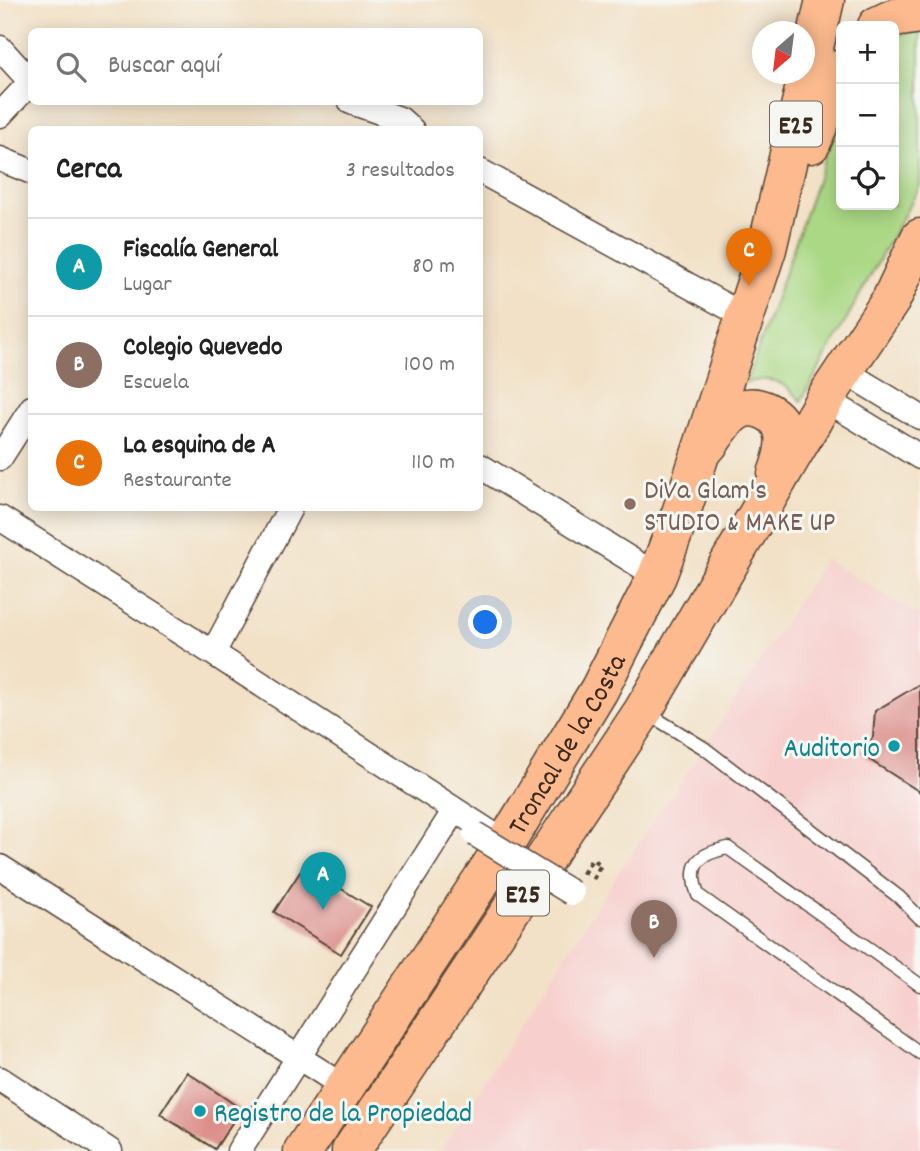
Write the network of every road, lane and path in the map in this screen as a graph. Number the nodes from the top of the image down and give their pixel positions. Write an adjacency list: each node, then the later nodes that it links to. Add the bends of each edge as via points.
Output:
1 (825, 0): 15 (highway, E25)
2 (920, 14): 3 (highway)
3 (888, 21)
4 (0, 48): 5 (street)
5 (28, 79)
6 (836, 81): 15 (highway)
7 (28, 85): 9 (street)
8 (360, 105): 10 (street)
9 (0, 115)
10 (408, 126)
11 (0, 159): 12 (street)
12 (28, 170)
13 (483, 173): 16 (street)
14 (920, 237): 17 (highway, E25, via 891,300)
15 (767, 249): 16 (highway, E25)
16 (746, 317): 22 (highway, E25)
17 (835, 385): 19 (street); 20 (street); 24 (highway, E25)
18 (28, 414): 21 (street)
19 (920, 417)
20 (920, 457)
21 (0, 458)
22 (697, 460): 24 (highway, via 730,416 752,406 766,411 785,433 780,467); 27 (highway, E25)
23 (483, 468): 27 (street)
24 (769, 495): 29 (highway, Troncal de la Costa / E25)
25 (288, 511): 28 (street)
26 (0, 518): 28 (street)
27 (657, 576): 31 (highway, Troncal de la Costa / E25, via 598,690)
28 (214, 653): 30 (street)
29 (643, 711): 34 (lane, via 704,748); 45 (highway, Troncal de la Costa / E25)
30 (455, 810): 31 (street); 39 (street)
31 (490, 838): 33 (street, bridge); 41 (highway, Troncal de la Costa / E25)
32 (0, 867): 39 (street)
33 (572, 893)
34 (899, 897): 35 (lane); 36 (lane)
35 (920, 903)
36 (920, 918)
37 (920, 985): 38 (lane, via 728,848 708,852 696,863 692,879 698,895)
38 (920, 1053)
39 (298, 1058): 41 (street); 43 (street)
40 (0, 1079): 42 (street)
41 (345, 1087): 44 (highway, Troncal de la Costa / E25)
42 (110, 1151)
43 (239, 1151)
44 (303, 1151)
45 (351, 1151)

